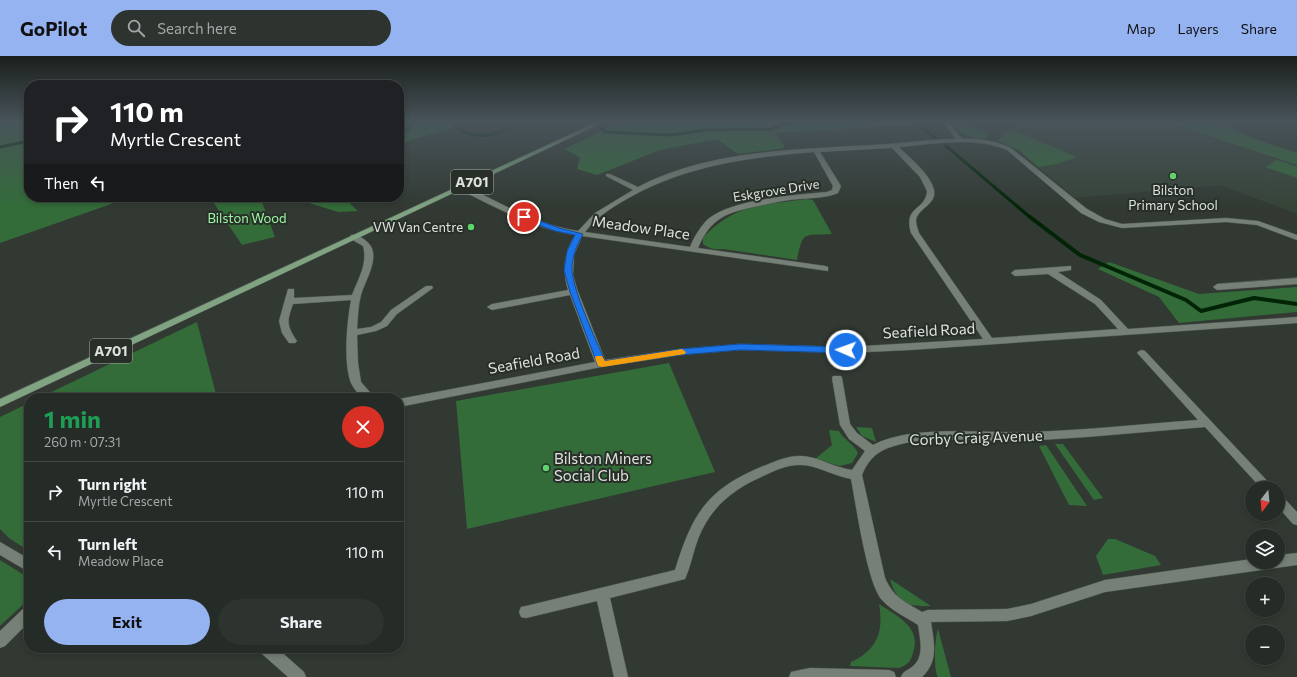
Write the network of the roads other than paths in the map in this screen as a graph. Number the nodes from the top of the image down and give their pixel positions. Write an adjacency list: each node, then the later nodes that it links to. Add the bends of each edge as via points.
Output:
1 (539, 150): 6 (main road, A701)
2 (816, 150): 7 (street, via 749,156 690,168); 11 (street, Eskgrove Drive, via 837,186 835,191 729,210 710,222 699,236)
3 (898, 150): 28 (street, via 929,184 932,194 929,202 916,212 912,221 915,233)
4 (1010, 150): 10 (street, via 1084,211 1106,222 1122,226 1226,220 1258,223)
5 (608, 175): 7 (street)
6 (461, 187): 8 (street, Meadow Place, via 545,226); 9 (main road, A701)
7 (637, 189): 8 (street, via 589,221)
8 (579, 234): 11 (street, Meadow Place); 20 (street, via 571,251 568,270)
9 (354, 238): 21 (street, via 367,245 369,250); 34 (main road, A701)
10 (1297, 238)
11 (693, 250): 13 (street, Meadow Place)
12 (1068, 268): 14 (street)
13 (825, 269)
14 (1050, 271): 15 (street); 26 (street, via 1098,302)
15 (1015, 273)
16 (1297, 281): 17 (street)
17 (1217, 287)
18 (430, 288): 25 (street, via 394,312 384,324 373,329)
19 (291, 291): 22 (street)
20 (574, 292): 23 (street); 30 (street)
21 (356, 297): 22 (street); 25 (street)
22 (290, 301): 27 (street, via 282,323)
23 (492, 307)
24 (1297, 320): 26 (street, Seafield Road)
25 (353, 332): 32 (street, via 356,382)
26 (1126, 332): 28 (street, Seafield Road)
27 (292, 341)
28 (990, 342): 30 (street, Seafield Road, via 846,350 740,347 680,352)
29 (1142, 353): 35 (street)
30 (602, 364): 33 (street, Seafield Road)
31 (837, 378): 36 (street, via 845,425 853,436)
32 (363, 393)
33 (404, 402)
34 (0, 403)
35 (1208, 423): 36 (street, Corby Craig Avenue, via 1013,438 916,438 887,444); 38 (street)
36 (873, 451): 37 (street, Corby Craig Avenue, via 861,461)
37 (856, 475): 46 (street, via 834,471 802,460 790,460 740,480 712,502 699,522 680,575); 49 (street, via 878,578 886,594 895,603)
38 (1262, 481)
39 (1285, 507): 40 (street)
40 (1297, 520)
41 (0, 548): 44 (street)
42 (1297, 559): 43 (street)
43 (1285, 560)
44 (24, 563)
45 (1245, 566): 49 (street, via 1105,586 1031,610 997,617 935,615 928,616)
46 (602, 594): 47 (street); 53 (street)
47 (526, 612)
48 (24, 618): 50 (street)
49 (924, 621): 56 (street, via 928,643 926,661 919,672)
50 (0, 641)
51 (272, 653): 52 (street)
52 (299, 677)
53 (621, 677)
54 (796, 677): 55 (street)
55 (889, 677)
56 (908, 677)

